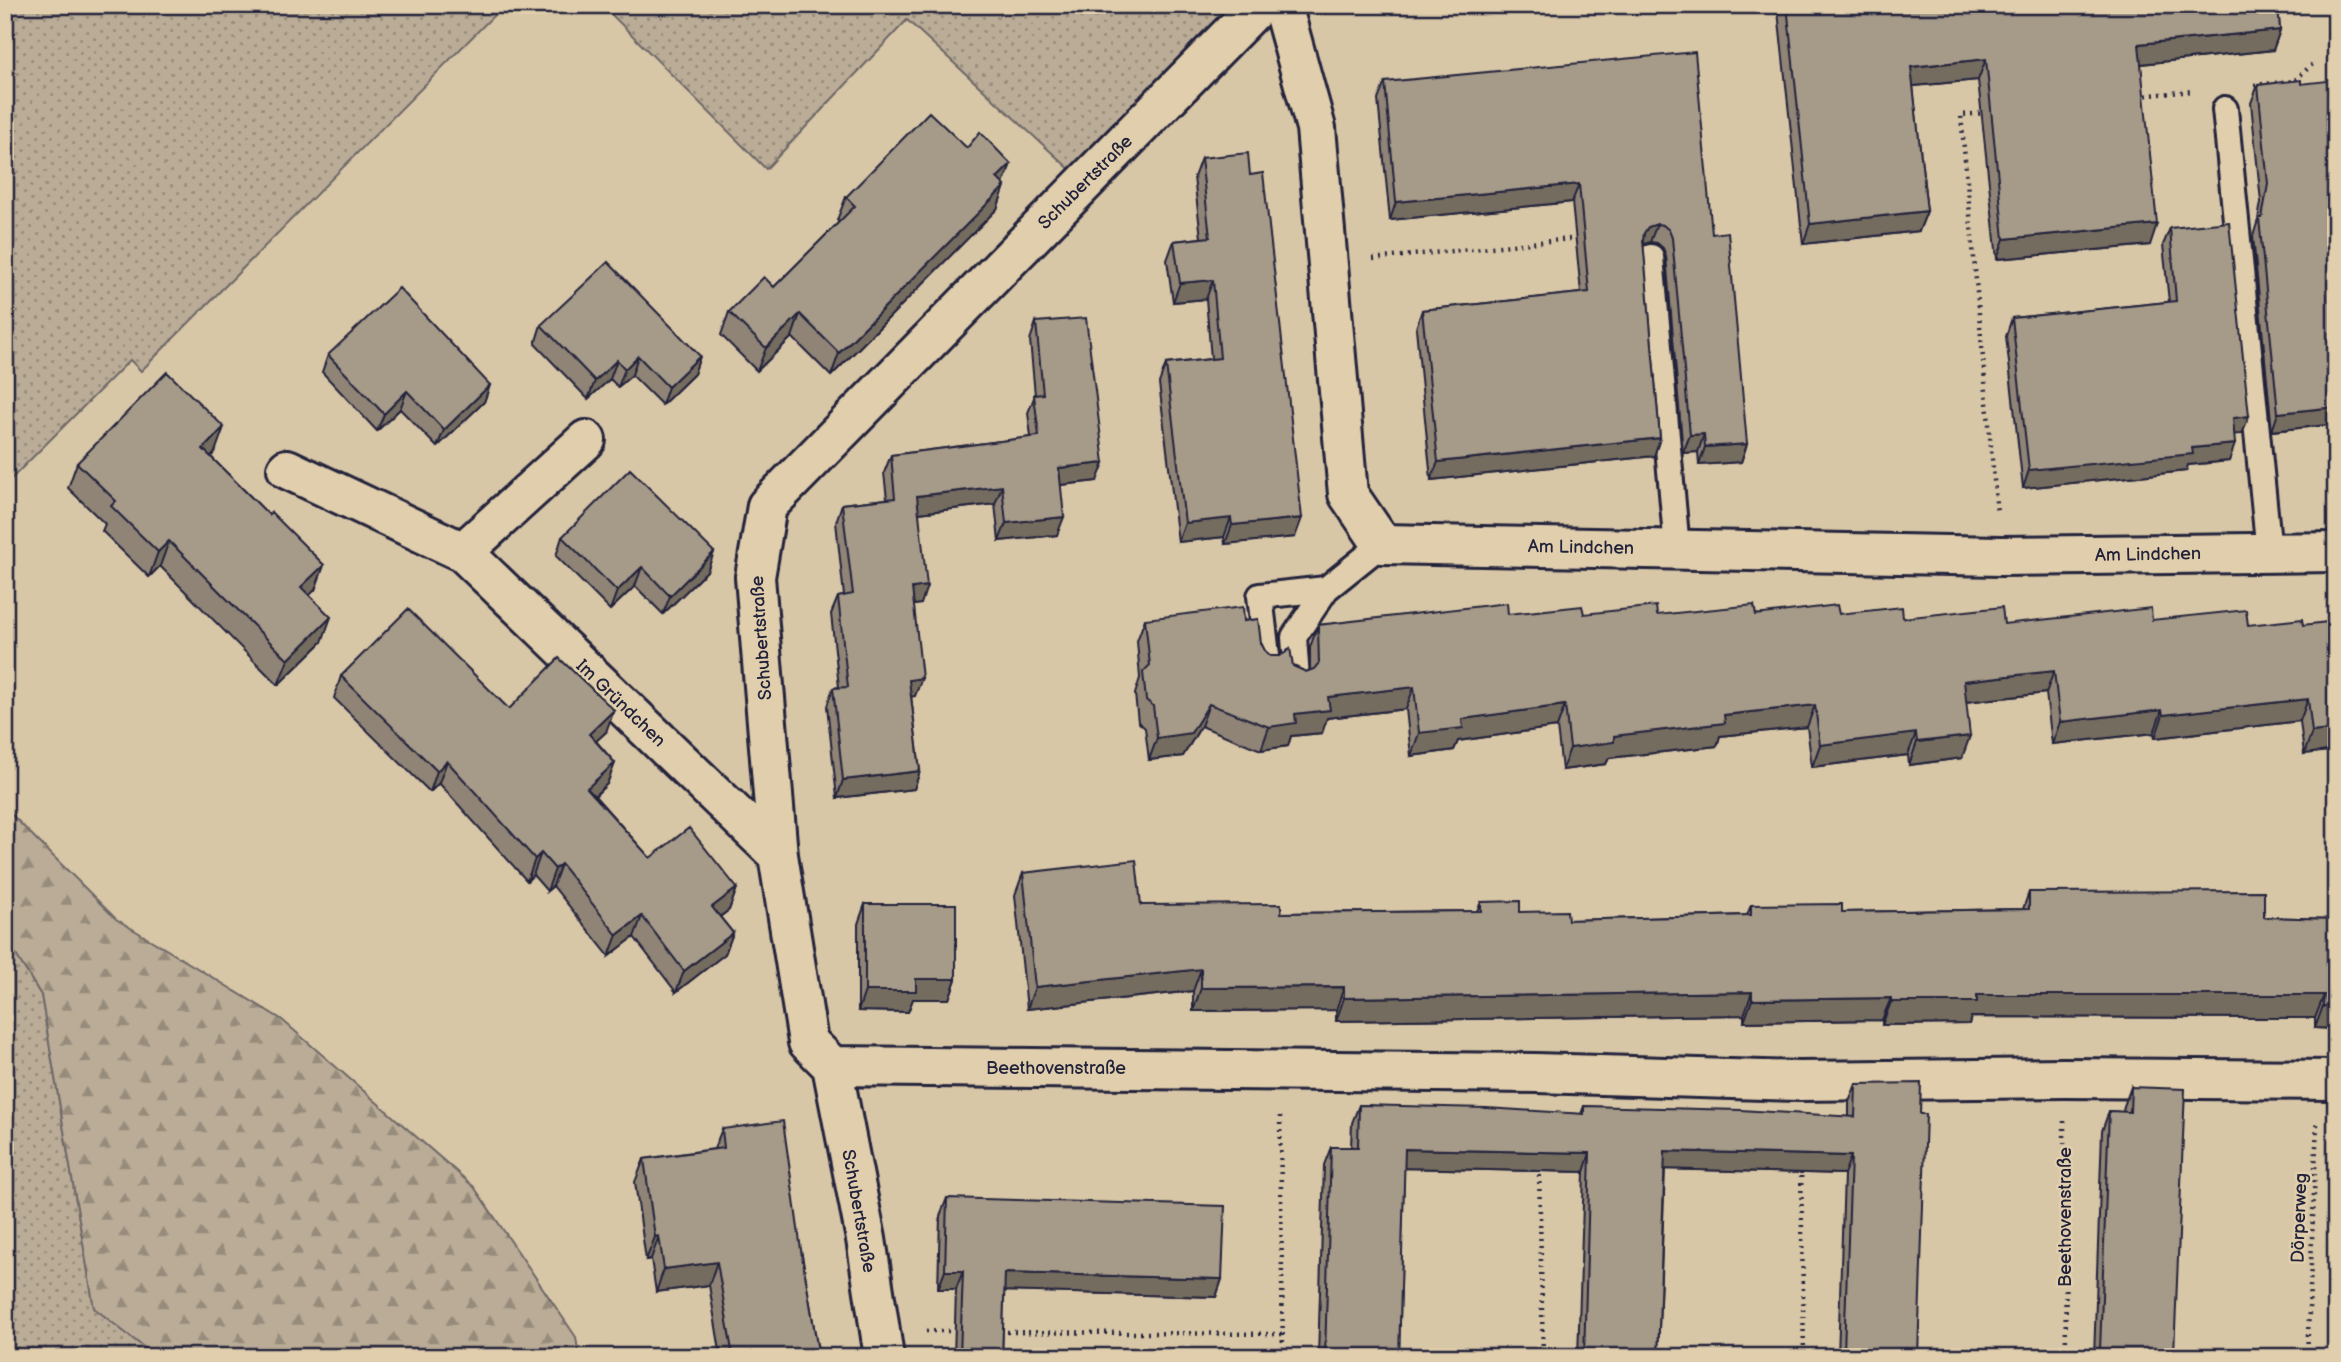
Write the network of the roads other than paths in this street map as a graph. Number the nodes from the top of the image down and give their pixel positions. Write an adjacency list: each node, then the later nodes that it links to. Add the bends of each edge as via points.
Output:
1 (1259, 5): 15 (street, Schubertstraße, via 767,506 755,577)
2 (1282, 5): 7 (street, via 1316,128 1348,494)
3 (2225, 110): 11 (lane)
4 (1651, 257): 8 (lane)
5 (586, 440): 9 (street)
6 (288, 469): 9 (street, Im Gründchen)
7 (1382, 544): 8 (street, Am Lindchen); 12 (lane)
8 (1677, 549): 11 (street, Am Lindchen, via 2001,556)
9 (463, 552): 15 (street, Im Gründchen)
10 (2336, 552): 11 (street, Am Lindchen)
11 (2269, 553)
12 (1326, 589): 13 (lane, via 1260,596); 14 (lane, via 1294,637)
13 (1268, 664)
14 (1297, 678)
15 (778, 855): 16 (street, Schubertstraße, via 808,1042)
16 (832, 1066): 17 (street, Beethovenstraße, via 1536,1073 1799,1081); 18 (street, Schubertstraße)
17 (2327, 1081)
18 (882, 1344)

